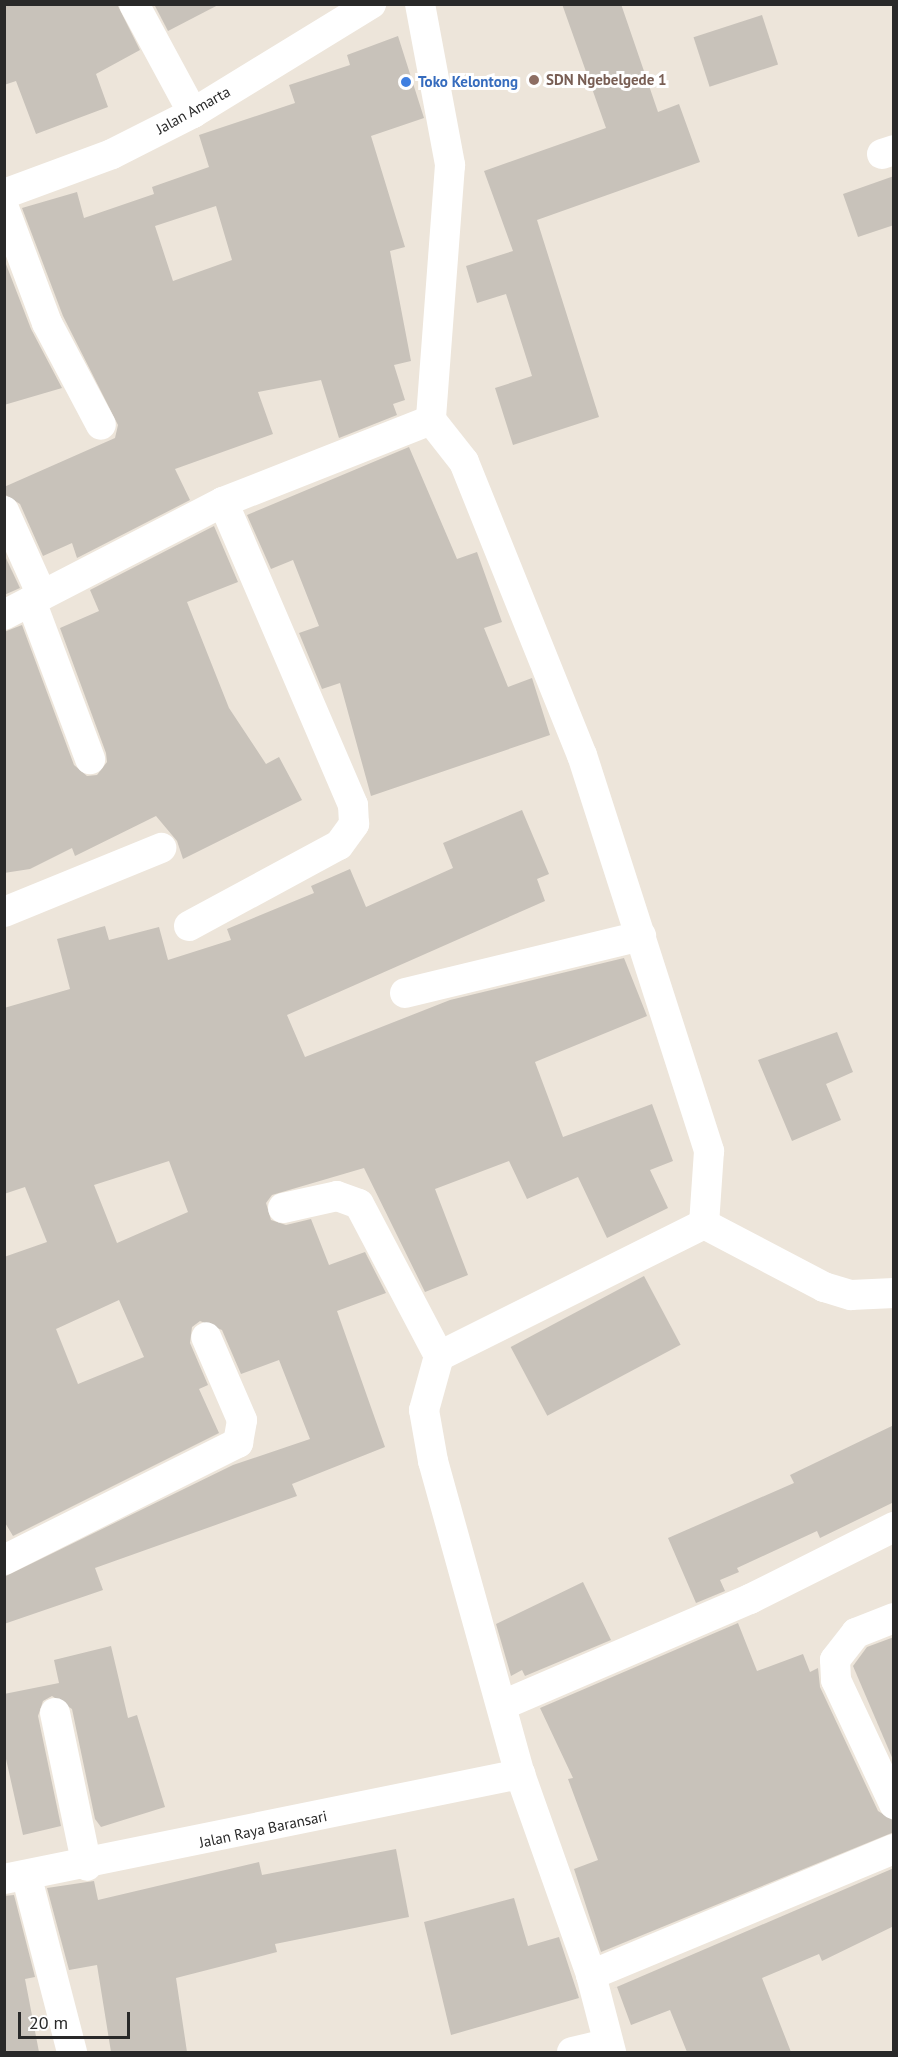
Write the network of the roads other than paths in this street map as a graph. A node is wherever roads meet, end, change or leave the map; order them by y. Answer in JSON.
{"nodes":[{"id":1,"x":135,"y":4,"type":"edge"},
{"id":2,"x":371,"y":4,"type":"edge"},
{"id":3,"x":420,"y":4,"type":"edge"},
{"id":4,"x":193,"y":113,"type":"junction"},
{"id":5,"x":4,"y":194,"type":"edge"},
{"id":6,"x":4,"y":208,"type":"edge"},
{"id":7,"x":431,"y":420,"type":"junction"},
{"id":8,"x":101,"y":425,"type":"dead end"},
{"id":9,"x":223,"y":502,"type":"junction"},
{"id":10,"x":4,"y":511,"type":"edge"},
{"id":11,"x":37,"y":598,"type":"junction"},
{"id":12,"x":4,"y":615,"type":"edge"},
{"id":13,"x":90,"y":759,"type":"dead end"},
{"id":14,"x":161,"y":848,"type":"dead end"},
{"id":15,"x":4,"y":912,"type":"edge"},
{"id":16,"x":189,"y":926,"type":"dead end"},
{"id":17,"x":641,"y":936,"type":"junction"},
{"id":18,"x":405,"y":993,"type":"dead end"},
{"id":19,"x":283,"y":1208,"type":"dead end"},
{"id":20,"x":704,"y":1224,"type":"junction"},
{"id":21,"x":894,"y":1293,"type":"edge"},
{"id":22,"x":206,"y":1336,"type":"dead end"},
{"id":23,"x":439,"y":1356,"type":"junction"},
{"id":24,"x":894,"y":1527,"type":"edge"},
{"id":25,"x":4,"y":1560,"type":"edge"},
{"id":26,"x":894,"y":1618,"type":"edge"},
{"id":27,"x":505,"y":1704,"type":"junction"},
{"id":28,"x":55,"y":1713,"type":"dead end"},
{"id":29,"x":520,"y":1774,"type":"junction"},
{"id":30,"x":894,"y":1804,"type":"edge"},
{"id":31,"x":894,"y":1849,"type":"edge"},
{"id":32,"x":87,"y":1866,"type":"junction"},
{"id":33,"x":16,"y":1879,"type":"edge"},
{"id":34,"x":591,"y":1976,"type":"junction"},
{"id":35,"x":610,"y":2048,"type":"edge"},
{"id":36,"x":72,"y":2052,"type":"edge"},
{"id":37,"x":573,"y":2052,"type":"edge"}],
"edges":[{"from":1,"to":4,"type":"street"},
{"from":2,"to":4,"type":"street","name":"Jalan Amarta"},
{"from":3,"to":7,"type":"street"},
{"from":4,"to":5,"type":"street","name":"Jalan Amarta"},
{"from":6,"to":8,"type":"street"},
{"from":7,"to":9,"type":"street"},
{"from":7,"to":17,"type":"street"},
{"from":9,"to":11,"type":"street"},
{"from":9,"to":16,"type":"street"},
{"from":10,"to":11,"type":"street"},
{"from":11,"to":12,"type":"street"},
{"from":11,"to":13,"type":"street"},
{"from":14,"to":15,"type":"street"},
{"from":17,"to":18,"type":"street"},
{"from":17,"to":20,"type":"street"},
{"from":19,"to":23,"type":"street"},
{"from":20,"to":21,"type":"street"},
{"from":20,"to":23,"type":"street"},
{"from":22,"to":25,"type":"street"},
{"from":23,"to":27,"type":"street"},
{"from":24,"to":27,"type":"street"},
{"from":26,"to":30,"type":"street"},
{"from":27,"to":29,"type":"street"},
{"from":28,"to":32,"type":"street"},
{"from":29,"to":32,"type":"street","name":"Jalan Raya Baransari"},
{"from":29,"to":34,"type":"street"},
{"from":31,"to":34,"type":"street"},
{"from":32,"to":33,"type":"street","name":"Jalan Raya Baransari"},
{"from":33,"to":36,"type":"street"},
{"from":34,"to":35,"type":"street"},
{"from":35,"to":37,"type":"street"}]}
